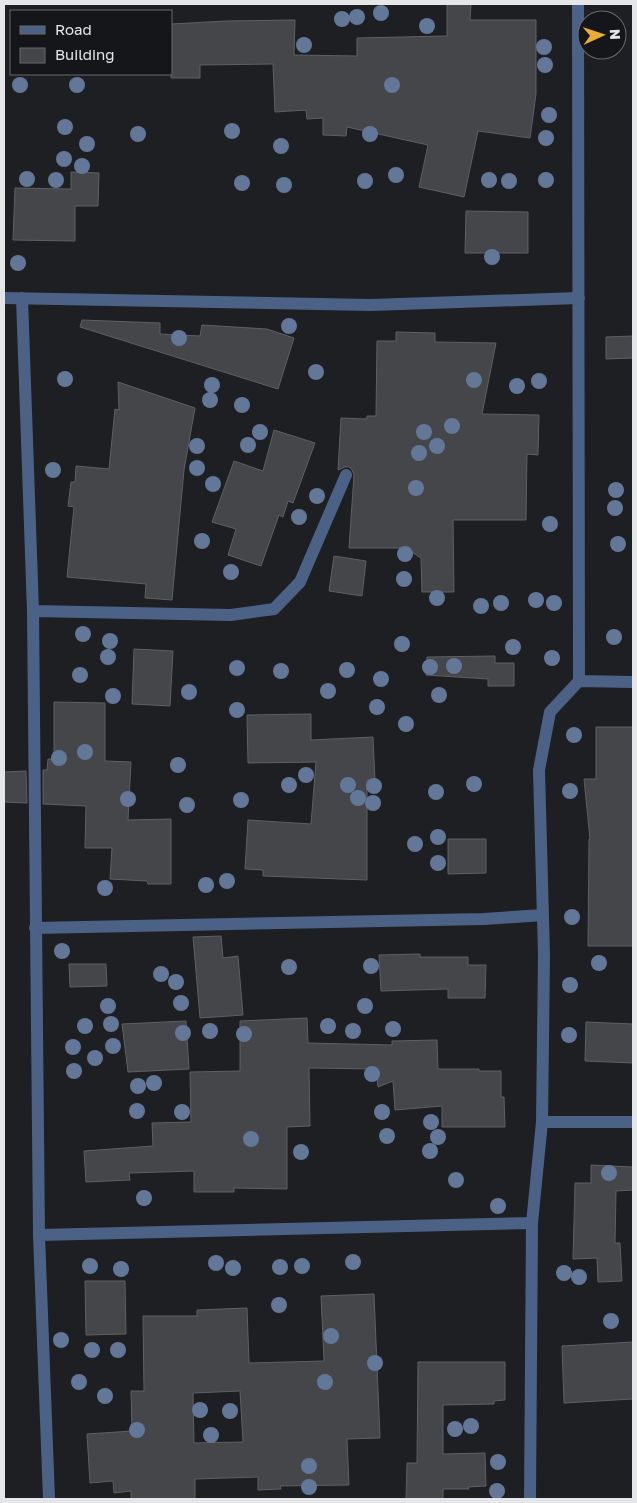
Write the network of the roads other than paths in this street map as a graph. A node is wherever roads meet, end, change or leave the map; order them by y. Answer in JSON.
{"nodes":[{"id":1,"x":578,"y":4,"type":"edge"},
{"id":2,"x":4,"y":298,"type":"edge"},
{"id":3,"x":22,"y":298,"type":"junction"},
{"id":4,"x":579,"y":298,"type":"junction"},
{"id":5,"x":346,"y":475,"type":"dead end"},
{"id":6,"x":33,"y":611,"type":"junction"},
{"id":7,"x":579,"y":681,"type":"junction"},
{"id":8,"x":633,"y":682,"type":"edge"},
{"id":9,"x":543,"y":915,"type":"junction"},
{"id":10,"x":35,"y":928,"type":"junction"},
{"id":11,"x":542,"y":1122,"type":"junction"},
{"id":12,"x":633,"y":1122,"type":"edge"},
{"id":13,"x":532,"y":1223,"type":"junction"},
{"id":14,"x":39,"y":1235,"type":"junction"},
{"id":15,"x":49,"y":1499,"type":"edge"},
{"id":16,"x":530,"y":1499,"type":"edge"}],
"edges":[{"from":1,"to":4,"type":"street"},
{"from":2,"to":3,"type":"street"},
{"from":3,"to":4,"type":"street"},
{"from":3,"to":6,"type":"street"},
{"from":4,"to":7,"type":"street"},
{"from":5,"to":6,"type":"street"},
{"from":6,"to":10,"type":"street"},
{"from":7,"to":8,"type":"street"},
{"from":7,"to":9,"type":"street"},
{"from":9,"to":10,"type":"street"},
{"from":9,"to":11,"type":"street"},
{"from":10,"to":14,"type":"street"},
{"from":11,"to":12,"type":"street"},
{"from":11,"to":13,"type":"street"},
{"from":13,"to":14,"type":"street"},
{"from":13,"to":16,"type":"street"},
{"from":14,"to":15,"type":"street"}]}
